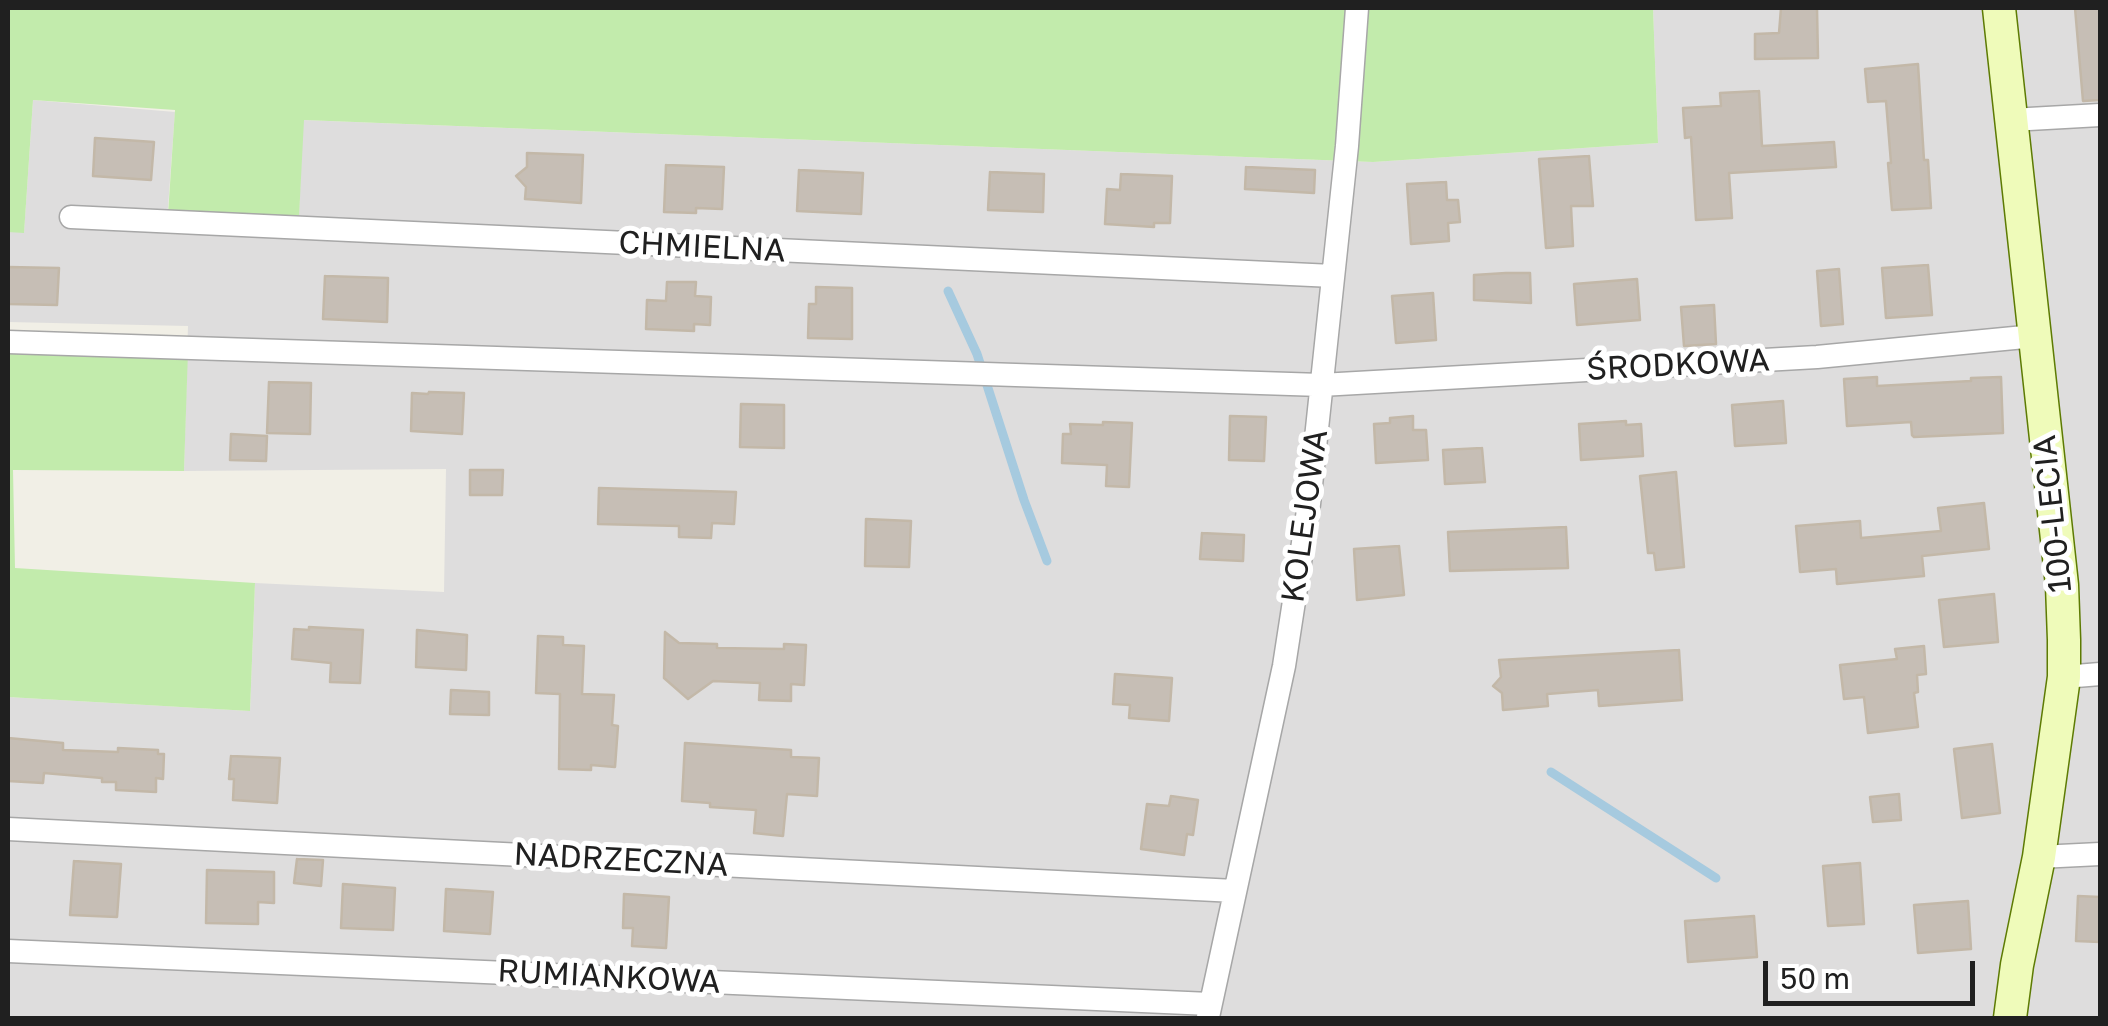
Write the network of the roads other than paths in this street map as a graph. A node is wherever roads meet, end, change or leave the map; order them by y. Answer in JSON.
{"nodes":[{"id":1,"x":1357,"y":8,"type":"edge"},
{"id":2,"x":1999,"y":8,"type":"edge"},
{"id":3,"x":2100,"y":115,"type":"edge"},
{"id":4,"x":2011,"y":120,"type":"junction"},
{"id":5,"x":72,"y":217,"type":"dead end"},
{"id":6,"x":1333,"y":276,"type":"junction"},
{"id":7,"x":2035,"y":336,"type":"junction"},
{"id":8,"x":8,"y":342,"type":"edge"},
{"id":9,"x":1321,"y":385,"type":"junction"},
{"id":10,"x":2100,"y":674,"type":"edge"},
{"id":11,"x":2064,"y":677,"type":"junction"},
{"id":12,"x":8,"y":829,"type":"edge"},
{"id":13,"x":2100,"y":854,"type":"edge"},
{"id":14,"x":2039,"y":857,"type":"junction"},
{"id":15,"x":1234,"y":891,"type":"junction"},
{"id":16,"x":8,"y":951,"type":"edge"},
{"id":17,"x":1209,"y":1011,"type":"edge"},
{"id":18,"x":2010,"y":1018,"type":"edge"}],
"edges":[{"from":1,"to":6,"type":"street","name":"KOLEJOWA"},
{"from":2,"to":4,"type":"street","name":"100-LECIA"},
{"from":3,"to":4,"type":"street"},
{"from":4,"to":7,"type":"street","name":"100-LECIA"},
{"from":5,"to":6,"type":"street","name":"CHMIELNA"},
{"from":6,"to":9,"type":"street","name":"KOLEJOWA"},
{"from":7,"to":9,"type":"street","name":"ŚRODKOWA"},
{"from":7,"to":11,"type":"street","name":"100-LECIA"},
{"from":8,"to":9,"type":"street","name":"ŚRODKOWA"},
{"from":9,"to":15,"type":"street","name":"KOLEJOWA"},
{"from":10,"to":11,"type":"street"},
{"from":11,"to":14,"type":"street","name":"100-LECIA"},
{"from":12,"to":15,"type":"street","name":"NADRZECZNA"},
{"from":13,"to":14,"type":"street"},
{"from":14,"to":18,"type":"street","name":"100-LECIA"},
{"from":15,"to":17,"type":"street","name":"KOLEJOWA"},
{"from":16,"to":17,"type":"street","name":"RUMIANKOWA"}]}
